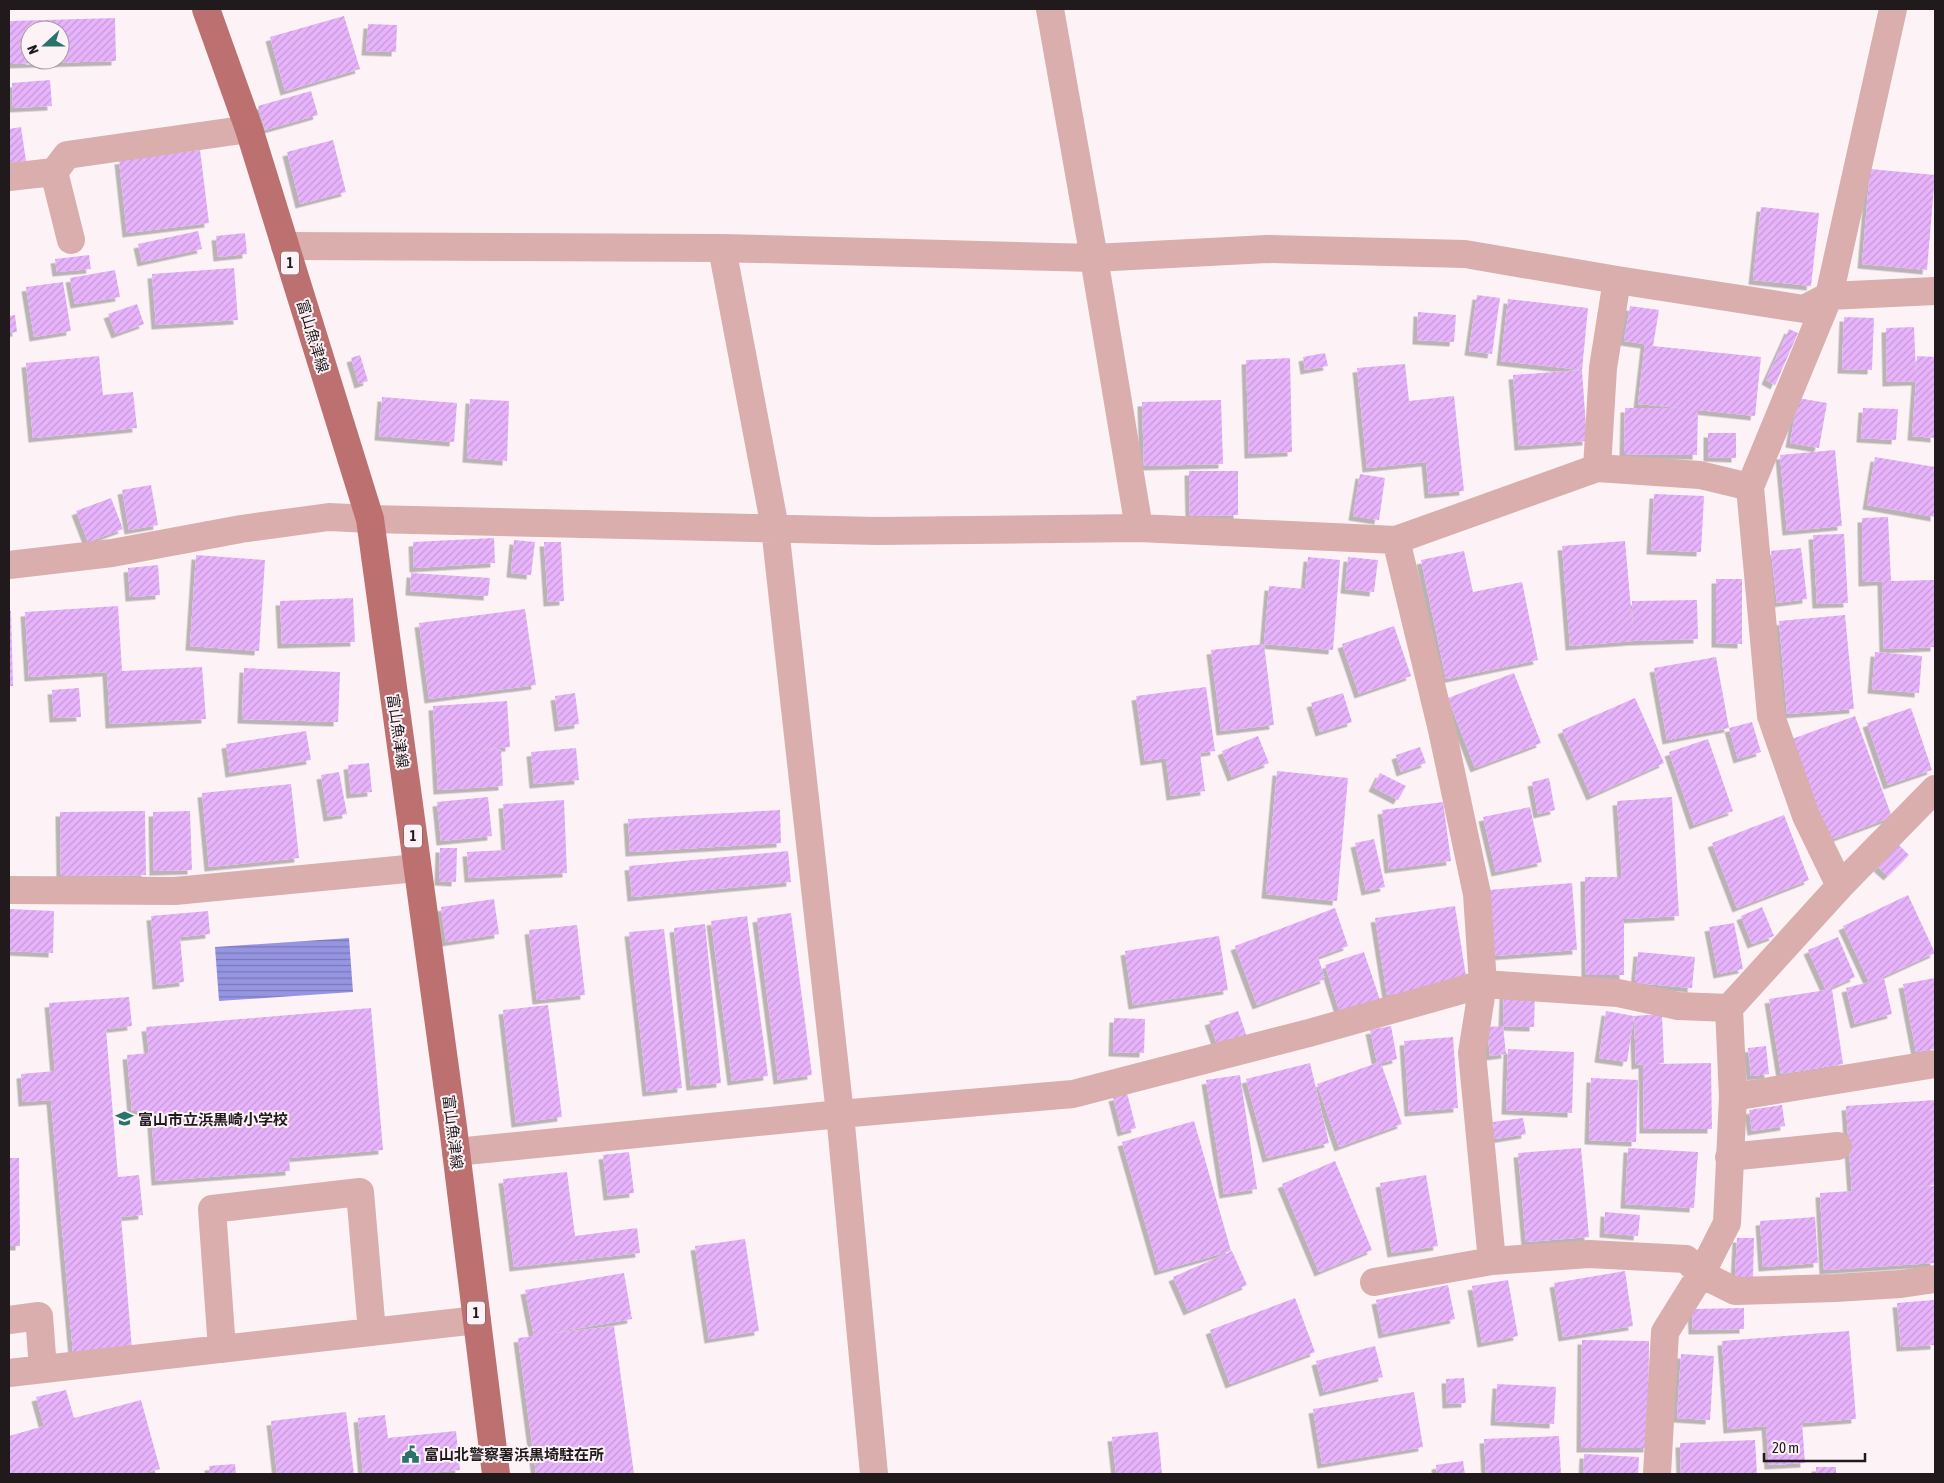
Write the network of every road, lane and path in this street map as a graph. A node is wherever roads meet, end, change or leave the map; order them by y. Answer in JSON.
{"nodes":[{"id":1,"x":206,"y":9,"type":"edge"},
{"id":2,"x":1050,"y":9,"type":"edge"},
{"id":3,"x":1892,"y":9,"type":"edge"},
{"id":4,"x":249,"y":129,"type":"junction"},
{"id":5,"x":54,"y":172,"type":"junction"},
{"id":6,"x":9,"y":178,"type":"edge"},
{"id":7,"x":71,"y":240,"type":"dead end"},
{"id":8,"x":285,"y":246,"type":"junction"},
{"id":9,"x":722,"y":248,"type":"junction"},
{"id":10,"x":1094,"y":258,"type":"junction"},
{"id":11,"x":1617,"y":280,"type":"junction"},
{"id":12,"x":1935,"y":291,"type":"edge"},
{"id":13,"x":1829,"y":296,"type":"junction"},
{"id":14,"x":1597,"y":468,"type":"junction"},
{"id":15,"x":1750,"y":487,"type":"junction"},
{"id":16,"x":370,"y":520,"type":"junction"},
{"id":17,"x":775,"y":528,"type":"junction"},
{"id":18,"x":1138,"y":528,"type":"junction"},
{"id":19,"x":1396,"y":540,"type":"junction"},
{"id":20,"x":9,"y":565,"type":"edge"},
{"id":21,"x":1935,"y":790,"type":"edge"},
{"id":22,"x":417,"y":868,"type":"junction"},
{"id":23,"x":1840,"y":886,"type":"junction"},
{"id":24,"x":9,"y":890,"type":"edge"},
{"id":25,"x":1483,"y":984,"type":"junction"},
{"id":26,"x":1729,"y":1008,"type":"junction"},
{"id":27,"x":1935,"y":1064,"type":"edge"},
{"id":28,"x":1733,"y":1097,"type":"junction"},
{"id":29,"x":840,"y":1114,"type":"junction"},
{"id":30,"x":1838,"y":1146,"type":"dead end"},
{"id":31,"x":456,"y":1152,"type":"junction"},
{"id":32,"x":1729,"y":1157,"type":"junction"},
{"id":33,"x":1492,"y":1261,"type":"junction"},
{"id":34,"x":1700,"y":1274,"type":"junction"},
{"id":35,"x":1935,"y":1279,"type":"edge"},
{"id":36,"x":1374,"y":1282,"type":"dead end"},
{"id":37,"x":9,"y":1320,"type":"edge"},
{"id":38,"x":477,"y":1320,"type":"junction"},
{"id":39,"x":372,"y":1332,"type":"junction"},
{"id":40,"x":222,"y":1349,"type":"junction"},
{"id":41,"x":43,"y":1369,"type":"junction"},
{"id":42,"x":9,"y":1373,"type":"edge"},
{"id":43,"x":496,"y":1474,"type":"edge"},
{"id":44,"x":874,"y":1474,"type":"edge"},
{"id":45,"x":1657,"y":1474,"type":"edge"}],
"edges":[{"from":1,"to":4,"type":"main road","name":"富山魚津線","number":"1"},
{"from":2,"to":10,"type":"street"},
{"from":3,"to":13,"type":"street"},
{"from":4,"to":5,"type":"street"},
{"from":4,"to":8,"type":"main road","name":"富山魚津線","number":"1"},
{"from":5,"to":6,"type":"street"},
{"from":5,"to":7,"type":"street"},
{"from":8,"to":9,"type":"street"},
{"from":8,"to":16,"type":"main road","name":"富山魚津線","number":"1"},
{"from":9,"to":10,"type":"street"},
{"from":9,"to":17,"type":"street"},
{"from":10,"to":11,"type":"street"},
{"from":10,"to":18,"type":"street"},
{"from":11,"to":13,"type":"street"},
{"from":11,"to":14,"type":"street"},
{"from":12,"to":13,"type":"street"},
{"from":13,"to":15,"type":"street"},
{"from":14,"to":15,"type":"street"},
{"from":14,"to":19,"type":"street"},
{"from":15,"to":23,"type":"street"},
{"from":16,"to":17,"type":"street"},
{"from":16,"to":20,"type":"street"},
{"from":16,"to":22,"type":"main road","name":"富山魚津線","number":"1"},
{"from":17,"to":18,"type":"street"},
{"from":17,"to":29,"type":"street"},
{"from":18,"to":19,"type":"street"},
{"from":19,"to":25,"type":"street"},
{"from":21,"to":23,"type":"street"},
{"from":22,"to":24,"type":"street"},
{"from":22,"to":31,"type":"main road","name":"富山魚津線","number":"1"},
{"from":23,"to":26,"type":"street"},
{"from":25,"to":26,"type":"street"},
{"from":25,"to":29,"type":"street"},
{"from":25,"to":33,"type":"street"},
{"from":26,"to":28,"type":"street"},
{"from":27,"to":28,"type":"street"},
{"from":28,"to":32,"type":"street"},
{"from":29,"to":31,"type":"street"},
{"from":29,"to":44,"type":"street"},
{"from":30,"to":32,"type":"street"},
{"from":31,"to":38,"type":"main road","name":"富山魚津線","number":"1"},
{"from":32,"to":34,"type":"street"},
{"from":33,"to":34,"type":"street"},
{"from":33,"to":36,"type":"street"},
{"from":34,"to":35,"type":"street"},
{"from":34,"to":45,"type":"street"},
{"from":37,"to":41,"type":"street"},
{"from":38,"to":39,"type":"street"},
{"from":38,"to":43,"type":"main road","name":"富山魚津線","number":"1"},
{"from":39,"to":40,"type":"street"},
{"from":39,"to":40,"type":"street"},
{"from":40,"to":41,"type":"street"},
{"from":41,"to":42,"type":"street"}]}
